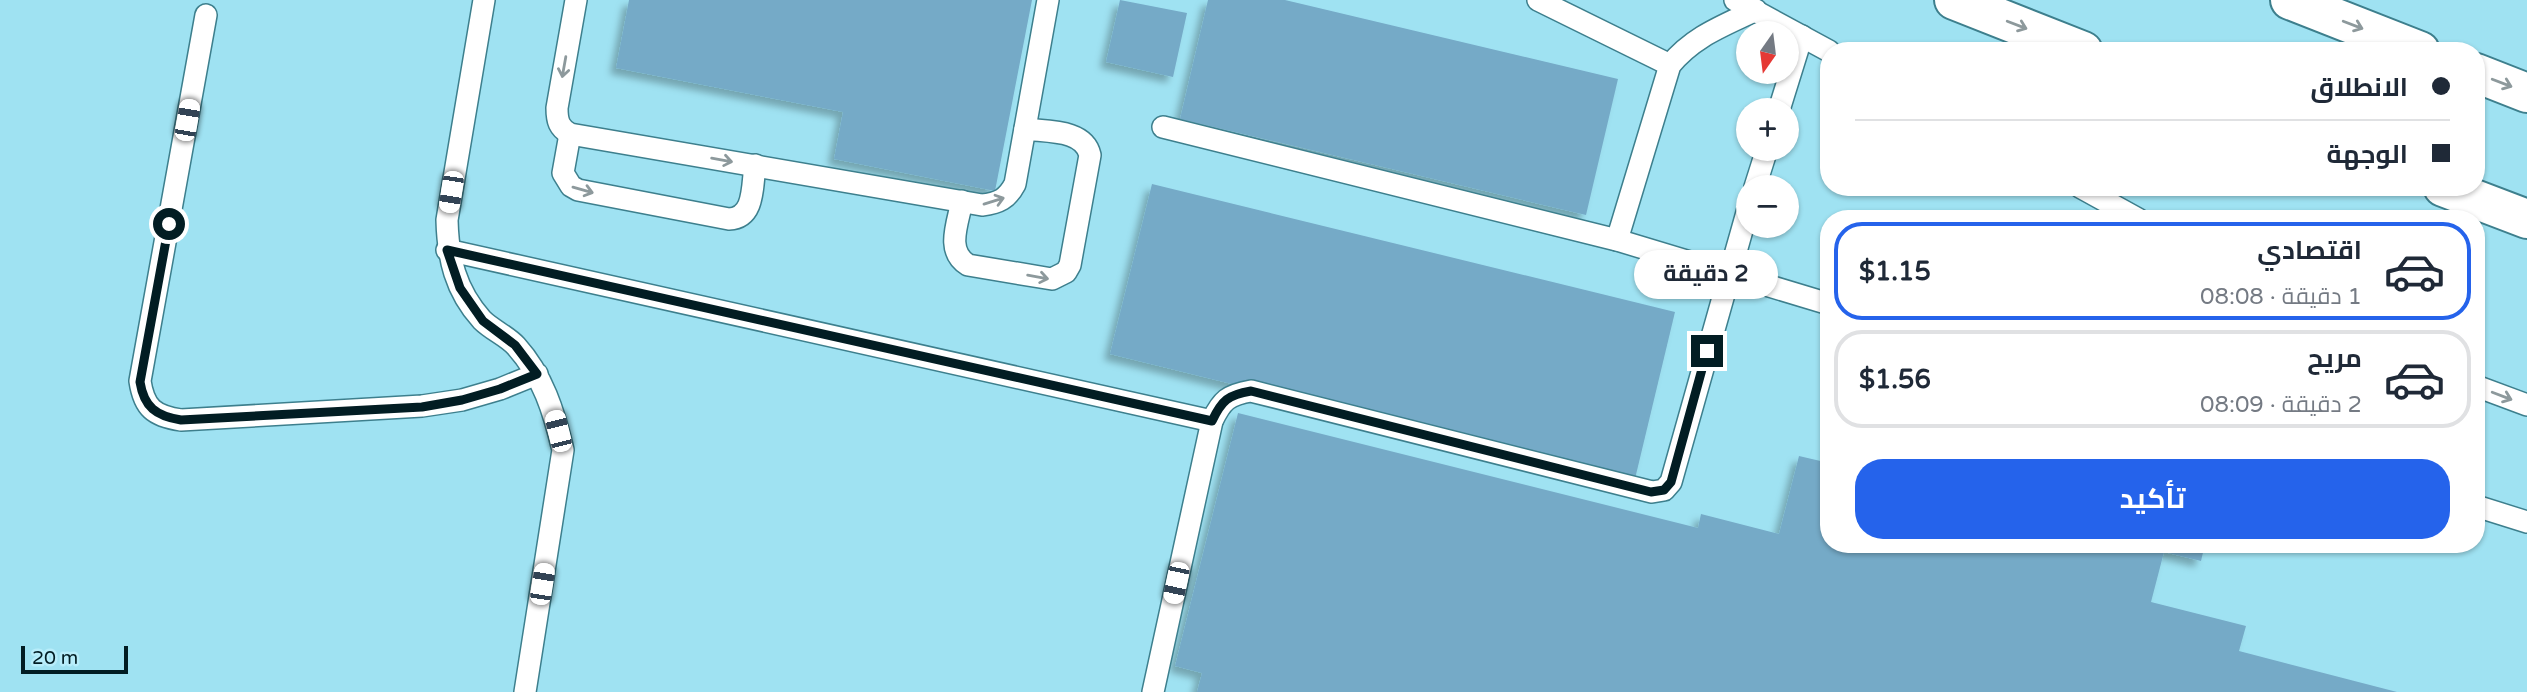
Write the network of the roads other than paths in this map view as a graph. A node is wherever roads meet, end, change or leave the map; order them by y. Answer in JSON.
{"nodes":[{"id":1,"x":484,"y":0,"type":"edge"},
{"id":2,"x":576,"y":0,"type":"edge"},
{"id":3,"x":1048,"y":0,"type":"edge"},
{"id":4,"x":1538,"y":0,"type":"edge"},
{"id":5,"x":1735,"y":0,"type":"edge"},
{"id":6,"x":1954,"y":0,"type":"edge"},
{"id":7,"x":2290,"y":0,"type":"edge"},
{"id":8,"x":1756,"y":10,"type":"junction"},
{"id":9,"x":206,"y":15,"type":"dead end"},
{"id":10,"x":1802,"y":36,"type":"junction"},
{"id":11,"x":2060,"y":42,"type":"edge"},
{"id":12,"x":2397,"y":42,"type":"edge"},
{"id":13,"x":1820,"y":46,"type":"edge"},
{"id":14,"x":1670,"y":65,"type":"junction"},
{"id":15,"x":2485,"y":77,"type":"edge"},
{"id":16,"x":2527,"y":93,"type":"edge"},
{"id":17,"x":1783,"y":98,"type":"edge"},
{"id":18,"x":1163,"y":127,"type":"dead end"},
{"id":19,"x":1025,"y":129,"type":"junction"},
{"id":20,"x":570,"y":134,"type":"junction"},
{"id":21,"x":755,"y":165,"type":"junction"},
{"id":22,"x":2096,"y":196,"type":"edge"},
{"id":23,"x":2467,"y":196,"type":"edge"},
{"id":24,"x":962,"y":201,"type":"junction"},
{"id":25,"x":2122,"y":210,"type":"edge"},
{"id":26,"x":2527,"y":219,"type":"edge"},
{"id":27,"x":1739,"y":238,"type":"edge"},
{"id":28,"x":1617,"y":240,"type":"junction"},
{"id":29,"x":447,"y":250,"type":"junction"},
{"id":30,"x":1728,"y":273,"type":"junction"},
{"id":31,"x":1820,"y":301,"type":"edge"},
{"id":32,"x":537,"y":374,"type":"junction"},
{"id":33,"x":2485,"y":389,"type":"edge"},
{"id":34,"x":2527,"y":405,"type":"edge"},
{"id":35,"x":1212,"y":421,"type":"junction"},
{"id":36,"x":2485,"y":509,"type":"edge"},
{"id":37,"x":2527,"y":522,"type":"edge"},
{"id":38,"x":525,"y":692,"type":"edge"},
{"id":39,"x":1153,"y":692,"type":"edge"}],
"edges":[{"from":1,"to":29,"type":"lane"},
{"from":2,"to":20,"type":"lane","one_way":true},
{"from":3,"to":19,"type":"lane"},
{"from":4,"to":14,"type":"lane"},
{"from":5,"to":8,"type":"lane"},
{"from":6,"to":11,"type":"main road","one_way":true},
{"from":7,"to":12,"type":"main road","one_way":true},
{"from":8,"to":10,"type":"lane"},
{"from":8,"to":14,"type":"lane"},
{"from":9,"to":32,"type":"lane"},
{"from":10,"to":13,"type":"lane"},
{"from":10,"to":17,"type":"lane"},
{"from":14,"to":28,"type":"lane"},
{"from":15,"to":16,"type":"main road","one_way":true},
{"from":18,"to":28,"type":"lane"},
{"from":24,"to":19,"type":"lane","one_way":true},
{"from":24,"to":19,"type":"lane","one_way":true},
{"from":20,"to":21,"type":"lane","one_way":true},
{"from":20,"to":21,"type":"lane","one_way":true},
{"from":21,"to":24,"type":"lane"},
{"from":22,"to":25,"type":"lane"},
{"from":23,"to":26,"type":"main road"},
{"from":27,"to":30,"type":"lane"},
{"from":28,"to":30,"type":"lane"},
{"from":29,"to":32,"type":"lane"},
{"from":29,"to":35,"type":"lane"},
{"from":30,"to":31,"type":"lane"},
{"from":30,"to":35,"type":"lane"},
{"from":32,"to":38,"type":"lane"},
{"from":33,"to":34,"type":"lane","one_way":true},
{"from":35,"to":39,"type":"lane"},
{"from":36,"to":37,"type":"lane"}]}
